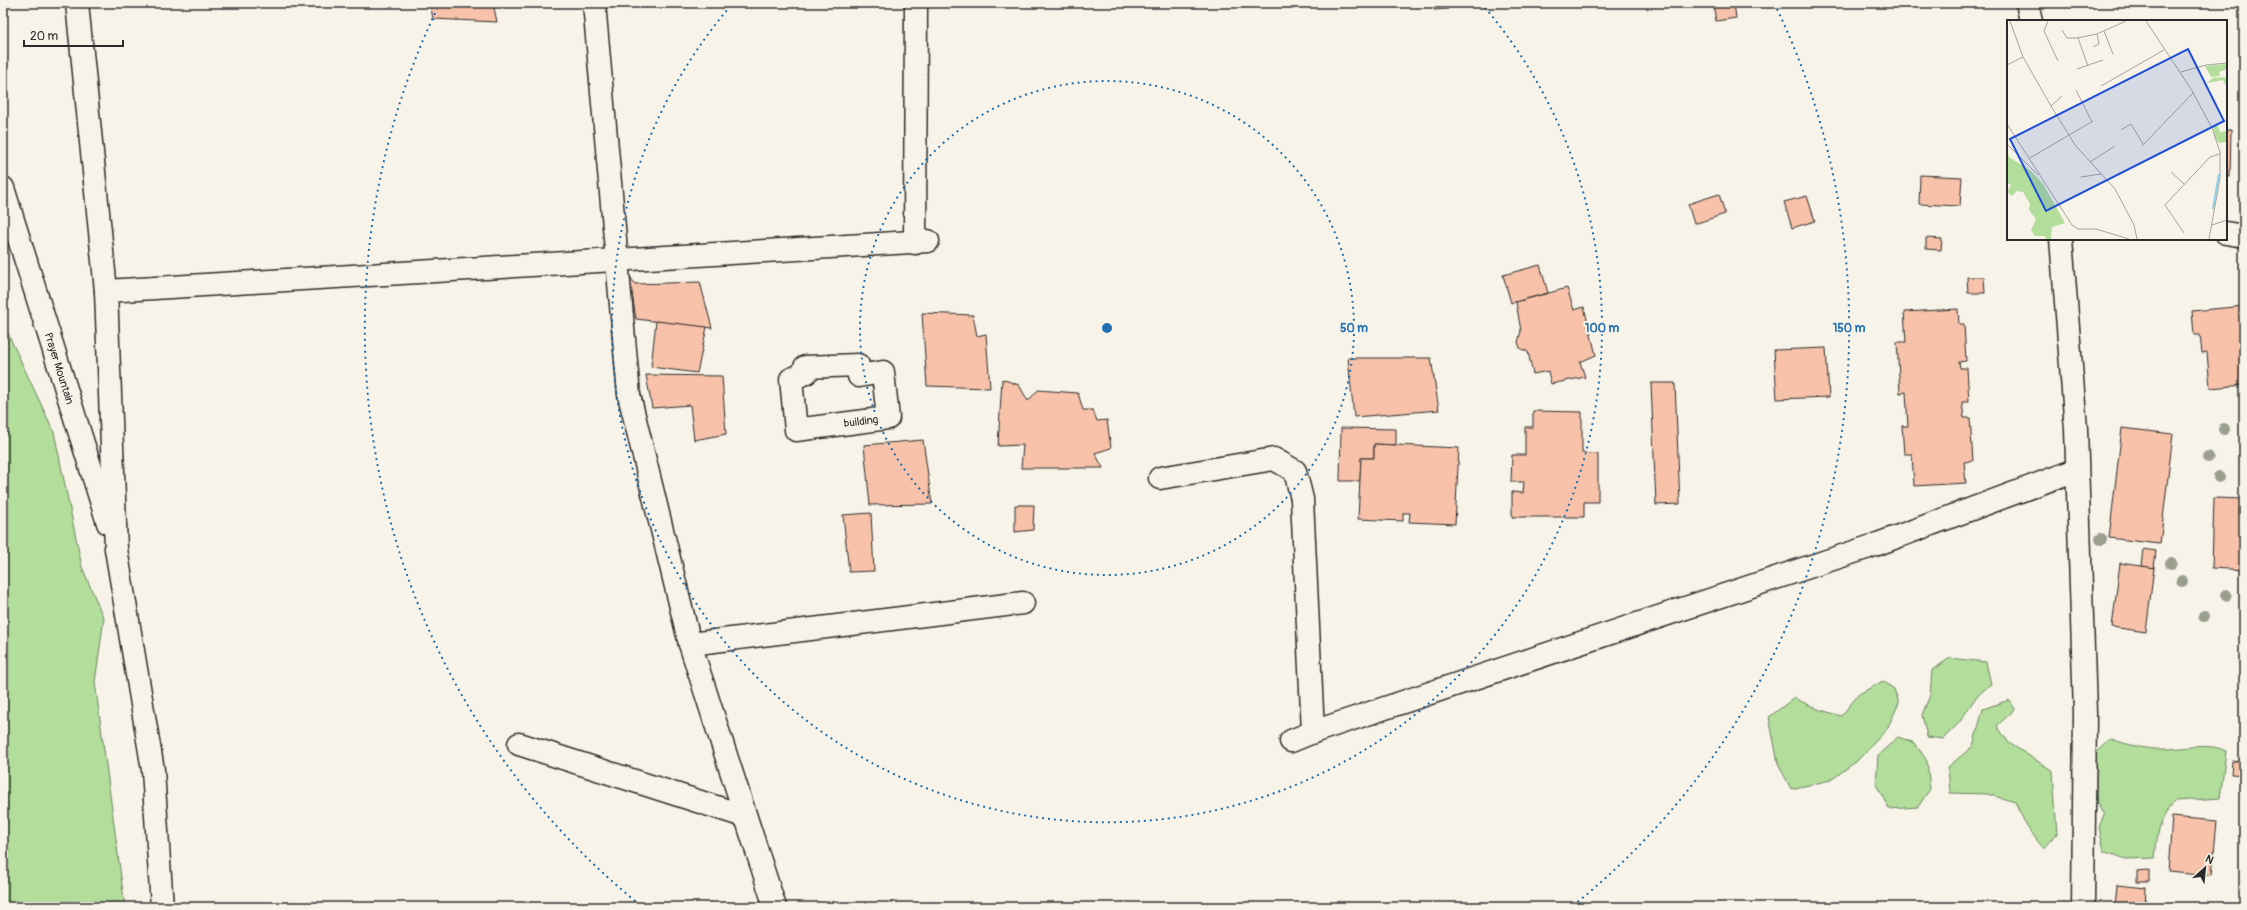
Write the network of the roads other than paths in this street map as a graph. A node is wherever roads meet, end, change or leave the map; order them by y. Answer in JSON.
{"nodes":[{"id":1,"x":77,"y":3,"type":"edge"},
{"id":2,"x":594,"y":3,"type":"edge"},
{"id":3,"x":916,"y":3,"type":"edge"},
{"id":4,"x":2027,"y":3,"type":"edge"},
{"id":5,"x":2031,"y":20,"type":"edge"},
{"id":6,"x":3,"y":188,"type":"edge"},
{"id":7,"x":2227,"y":233,"type":"edge"},
{"id":8,"x":2244,"y":236,"type":"edge"},
{"id":9,"x":2061,"y":240,"type":"edge"},
{"id":10,"x":617,"y":260,"type":"junction"},
{"id":11,"x":106,"y":290,"type":"junction"},
{"id":12,"x":805,"y":367,"type":"joint"},
{"id":13,"x":2076,"y":470,"type":"junction"},
{"id":14,"x":1160,"y":478,"type":"dead end"},
{"id":15,"x":116,"y":549,"type":"junction"},
{"id":16,"x":1023,"y":603,"type":"dead end"},
{"id":17,"x":690,"y":644,"type":"junction"},
{"id":18,"x":1313,"y":732,"type":"junction"},
{"id":19,"x":1291,"y":741,"type":"dead end"},
{"id":20,"x":519,"y":744,"type":"dead end"},
{"id":21,"x":744,"y":816,"type":"junction"},
{"id":22,"x":162,"y":907,"type":"edge"},
{"id":23,"x":775,"y":907,"type":"edge"},
{"id":24,"x":2083,"y":907,"type":"edge"}],
"edges":[{"from":1,"to":11,"type":"street"},
{"from":2,"to":10,"type":"street"},
{"from":3,"to":10,"type":"street"},
{"from":4,"to":5,"type":"street"},
{"from":6,"to":15,"type":"street","name":"Prayer Mountain"},
{"from":7,"to":8,"type":"street"},
{"from":9,"to":13,"type":"street"},
{"from":10,"to":11,"type":"street"},
{"from":10,"to":17,"type":"street"},
{"from":11,"to":15,"type":"street"},
{"from":12,"to":12,"type":"street","name":"building"},
{"from":13,"to":18,"type":"street"},
{"from":13,"to":24,"type":"street"},
{"from":14,"to":18,"type":"street"},
{"from":15,"to":22,"type":"street"},
{"from":16,"to":17,"type":"street"},
{"from":17,"to":21,"type":"street"},
{"from":18,"to":19,"type":"street"},
{"from":20,"to":21,"type":"street"},
{"from":21,"to":23,"type":"street"}]}
